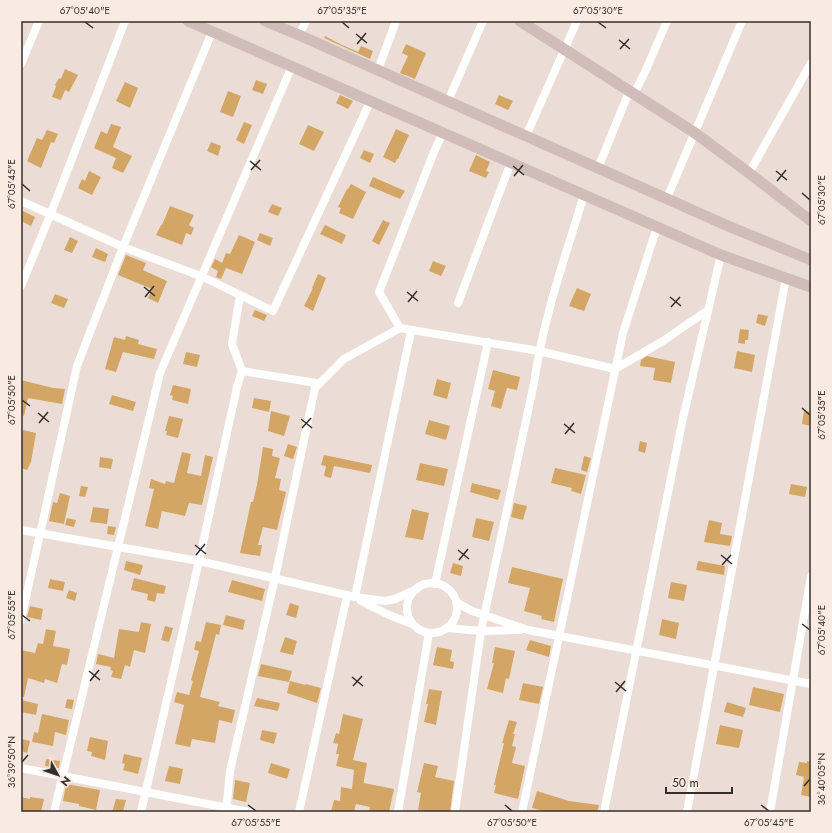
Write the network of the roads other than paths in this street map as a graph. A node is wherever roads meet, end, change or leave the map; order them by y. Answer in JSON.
{"nodes":[{"id":1,"x":39,"y":21,"type":"edge"},
{"id":2,"x":125,"y":21,"type":"edge"},
{"id":3,"x":188,"y":21,"type":"edge"},
{"id":4,"x":265,"y":21,"type":"edge"},
{"id":5,"x":306,"y":21,"type":"edge"},
{"id":6,"x":396,"y":21,"type":"edge"},
{"id":7,"x":483,"y":21,"type":"edge"},
{"id":8,"x":520,"y":21,"type":"edge"},
{"id":9,"x":577,"y":21,"type":"edge"},
{"id":10,"x":667,"y":21,"type":"edge"},
{"id":11,"x":742,"y":21,"type":"edge"},
{"id":12,"x":212,"y":32,"type":"junction"},
{"id":13,"x":300,"y":35,"type":"junction"},
{"id":14,"x":564,"y":50,"type":"junction"},
{"id":15,"x":811,"y":63,"type":"edge"},
{"id":16,"x":21,"y":64,"type":"edge"},
{"id":17,"x":292,"y":66,"type":"junction"},
{"id":18,"x":378,"y":70,"type":"junction"},
{"id":19,"x":631,"y":93,"type":"junction"},
{"id":20,"x":370,"y":100,"type":"junction"},
{"id":21,"x":448,"y":101,"type":"junction"},
{"id":22,"x":443,"y":132,"type":"junction"},
{"id":23,"x":695,"y":133,"type":"junction"},
{"id":24,"x":526,"y":136,"type":"junction"},
{"id":25,"x":511,"y":162,"type":"junction"},
{"id":26,"x":598,"y":168,"type":"junction"},
{"id":27,"x":749,"y":173,"type":"junction"},
{"id":28,"x":584,"y":195,"type":"junction"},
{"id":29,"x":667,"y":198,"type":"junction"},
{"id":30,"x":21,"y":200,"type":"edge"},
{"id":31,"x":51,"y":214,"type":"junction"},
{"id":32,"x":811,"y":221,"type":"edge"},
{"id":33,"x":657,"y":227,"type":"junction"},
{"id":34,"x":123,"y":247,"type":"junction"},
{"id":35,"x":721,"y":255,"type":"junction"},
{"id":36,"x":811,"y":260,"type":"edge"},
{"id":37,"x":203,"y":277,"type":"junction"},
{"id":38,"x":786,"y":278,"type":"junction"},
{"id":39,"x":21,"y":286,"type":"edge"},
{"id":40,"x":811,"y":287,"type":"edge"},
{"id":41,"x":240,"y":295,"type":"junction"},
{"id":42,"x":458,"y":303,"type":"dead end"},
{"id":43,"x":708,"y":310,"type":"junction"},
{"id":44,"x":400,"y":328,"type":"junction"},
{"id":45,"x":411,"y":330,"type":"junction"},
{"id":46,"x":488,"y":342,"type":"junction"},
{"id":47,"x":538,"y":351,"type":"junction"},
{"id":48,"x":615,"y":369,"type":"junction"},
{"id":49,"x":242,"y":371,"type":"junction"},
{"id":50,"x":315,"y":388,"type":"junction"},
{"id":51,"x":21,"y":530,"type":"edge"},
{"id":52,"x":41,"y":533,"type":"junction"},
{"id":53,"x":118,"y":547,"type":"junction"},
{"id":54,"x":199,"y":561,"type":"junction"},
{"id":55,"x":811,"y":576,"type":"edge"},
{"id":56,"x":275,"y":578,"type":"junction"},
{"id":57,"x":435,"y":584,"type":"junction"},
{"id":58,"x":417,"y":589,"type":"junction"},
{"id":59,"x":351,"y":597,"type":"junction"},
{"id":60,"x":456,"y":602,"type":"junction"},
{"id":61,"x":485,"y":616,"type":"junction"},
{"id":62,"x":21,"y":620,"type":"edge"},
{"id":63,"x":412,"y":624,"type":"junction"},
{"id":64,"x":447,"y":628,"type":"junction"},
{"id":65,"x":528,"y":630,"type":"junction"},
{"id":66,"x":481,"y":631,"type":"junction"},
{"id":67,"x":429,"y":633,"type":"junction"},
{"id":68,"x":559,"y":635,"type":"junction"},
{"id":69,"x":637,"y":650,"type":"junction"},
{"id":70,"x":714,"y":665,"type":"junction"},
{"id":71,"x":793,"y":680,"type":"junction"},
{"id":72,"x":811,"y":684,"type":"edge"},
{"id":73,"x":21,"y":768,"type":"edge"},
{"id":74,"x":62,"y":776,"type":"junction"},
{"id":75,"x":146,"y":791,"type":"junction"},
{"id":76,"x":226,"y":810,"type":"edge"},
{"id":77,"x":54,"y":812,"type":"edge"},
{"id":78,"x":141,"y":812,"type":"edge"},
{"id":79,"x":249,"y":812,"type":"edge"},
{"id":80,"x":299,"y":812,"type":"edge"},
{"id":81,"x":398,"y":812,"type":"edge"},
{"id":82,"x":455,"y":812,"type":"edge"},
{"id":83,"x":522,"y":812,"type":"edge"},
{"id":84,"x":604,"y":812,"type":"edge"},
{"id":85,"x":688,"y":812,"type":"edge"},
{"id":86,"x":770,"y":812,"type":"edge"}],
"edges":[{"from":1,"to":16,"type":"street"},
{"from":2,"to":31,"type":"street"},
{"from":3,"to":12,"type":"main road"},
{"from":4,"to":13,"type":"main road"},
{"from":5,"to":13,"type":"street"},
{"from":6,"to":18,"type":"street"},
{"from":7,"to":21,"type":"street"},
{"from":8,"to":14,"type":"main road"},
{"from":9,"to":14,"type":"street"},
{"from":10,"to":19,"type":"street"},
{"from":11,"to":23,"type":"street"},
{"from":12,"to":17,"type":"main road"},
{"from":12,"to":34,"type":"street"},
{"from":13,"to":18,"type":"main road"},
{"from":14,"to":19,"type":"main road"},
{"from":14,"to":24,"type":"street"},
{"from":15,"to":27,"type":"street"},
{"from":17,"to":20,"type":"main road"},
{"from":17,"to":37,"type":"street"},
{"from":18,"to":21,"type":"main road"},
{"from":19,"to":23,"type":"main road"},
{"from":19,"to":26,"type":"street"},
{"from":20,"to":22,"type":"main road"},
{"from":20,"to":41,"type":"street"},
{"from":21,"to":24,"type":"main road"},
{"from":22,"to":25,"type":"main road"},
{"from":22,"to":44,"type":"street"},
{"from":23,"to":27,"type":"main road"},
{"from":23,"to":29,"type":"street"},
{"from":24,"to":26,"type":"main road"},
{"from":25,"to":28,"type":"main road"},
{"from":25,"to":42,"type":"street"},
{"from":26,"to":29,"type":"main road"},
{"from":27,"to":32,"type":"main road"},
{"from":28,"to":33,"type":"main road"},
{"from":28,"to":47,"type":"street"},
{"from":29,"to":36,"type":"main road"},
{"from":30,"to":31,"type":"street"},
{"from":31,"to":34,"type":"street"},
{"from":31,"to":39,"type":"street"},
{"from":33,"to":35,"type":"main road"},
{"from":33,"to":48,"type":"street"},
{"from":34,"to":37,"type":"street"},
{"from":34,"to":52,"type":"street"},
{"from":35,"to":38,"type":"main road"},
{"from":35,"to":43,"type":"street"},
{"from":37,"to":41,"type":"street"},
{"from":37,"to":53,"type":"street"},
{"from":38,"to":40,"type":"main road"},
{"from":38,"to":70,"type":"street"},
{"from":41,"to":49,"type":"street"},
{"from":43,"to":48,"type":"street"},
{"from":43,"to":69,"type":"street"},
{"from":44,"to":45,"type":"street"},
{"from":44,"to":50,"type":"street"},
{"from":45,"to":46,"type":"street"},
{"from":45,"to":59,"type":"street"},
{"from":46,"to":47,"type":"street"},
{"from":46,"to":57,"type":"street"},
{"from":47,"to":48,"type":"street"},
{"from":47,"to":61,"type":"street"},
{"from":48,"to":68,"type":"street"},
{"from":49,"to":50,"type":"street"},
{"from":49,"to":54,"type":"street"},
{"from":50,"to":56,"type":"street"},
{"from":51,"to":52,"type":"street"},
{"from":52,"to":53,"type":"street"},
{"from":52,"to":62,"type":"street"},
{"from":53,"to":54,"type":"street"},
{"from":53,"to":74,"type":"street"},
{"from":54,"to":56,"type":"street"},
{"from":54,"to":75,"type":"street"},
{"from":55,"to":71,"type":"street"},
{"from":56,"to":59,"type":"street"},
{"from":56,"to":76,"type":"street"},
{"from":57,"to":58,"type":"street"},
{"from":57,"to":60,"type":"street"},
{"from":58,"to":59,"type":"street"},
{"from":58,"to":63,"type":"street"},
{"from":59,"to":63,"type":"street"},
{"from":59,"to":80,"type":"street"},
{"from":60,"to":61,"type":"street"},
{"from":60,"to":64,"type":"street"},
{"from":61,"to":65,"type":"street"},
{"from":61,"to":66,"type":"street"},
{"from":63,"to":67,"type":"street"},
{"from":64,"to":66,"type":"street"},
{"from":64,"to":67,"type":"street"},
{"from":65,"to":66,"type":"street"},
{"from":65,"to":68,"type":"street"},
{"from":66,"to":82,"type":"street"},
{"from":67,"to":81,"type":"street"},
{"from":68,"to":69,"type":"street"},
{"from":68,"to":83,"type":"street"},
{"from":69,"to":70,"type":"street"},
{"from":69,"to":84,"type":"street"},
{"from":70,"to":71,"type":"street"},
{"from":70,"to":85,"type":"street"},
{"from":71,"to":72,"type":"street"},
{"from":71,"to":86,"type":"street"},
{"from":73,"to":74,"type":"street"},
{"from":74,"to":75,"type":"street"},
{"from":74,"to":77,"type":"street"},
{"from":75,"to":76,"type":"street"},
{"from":75,"to":78,"type":"street"},
{"from":76,"to":79,"type":"street"}]}
